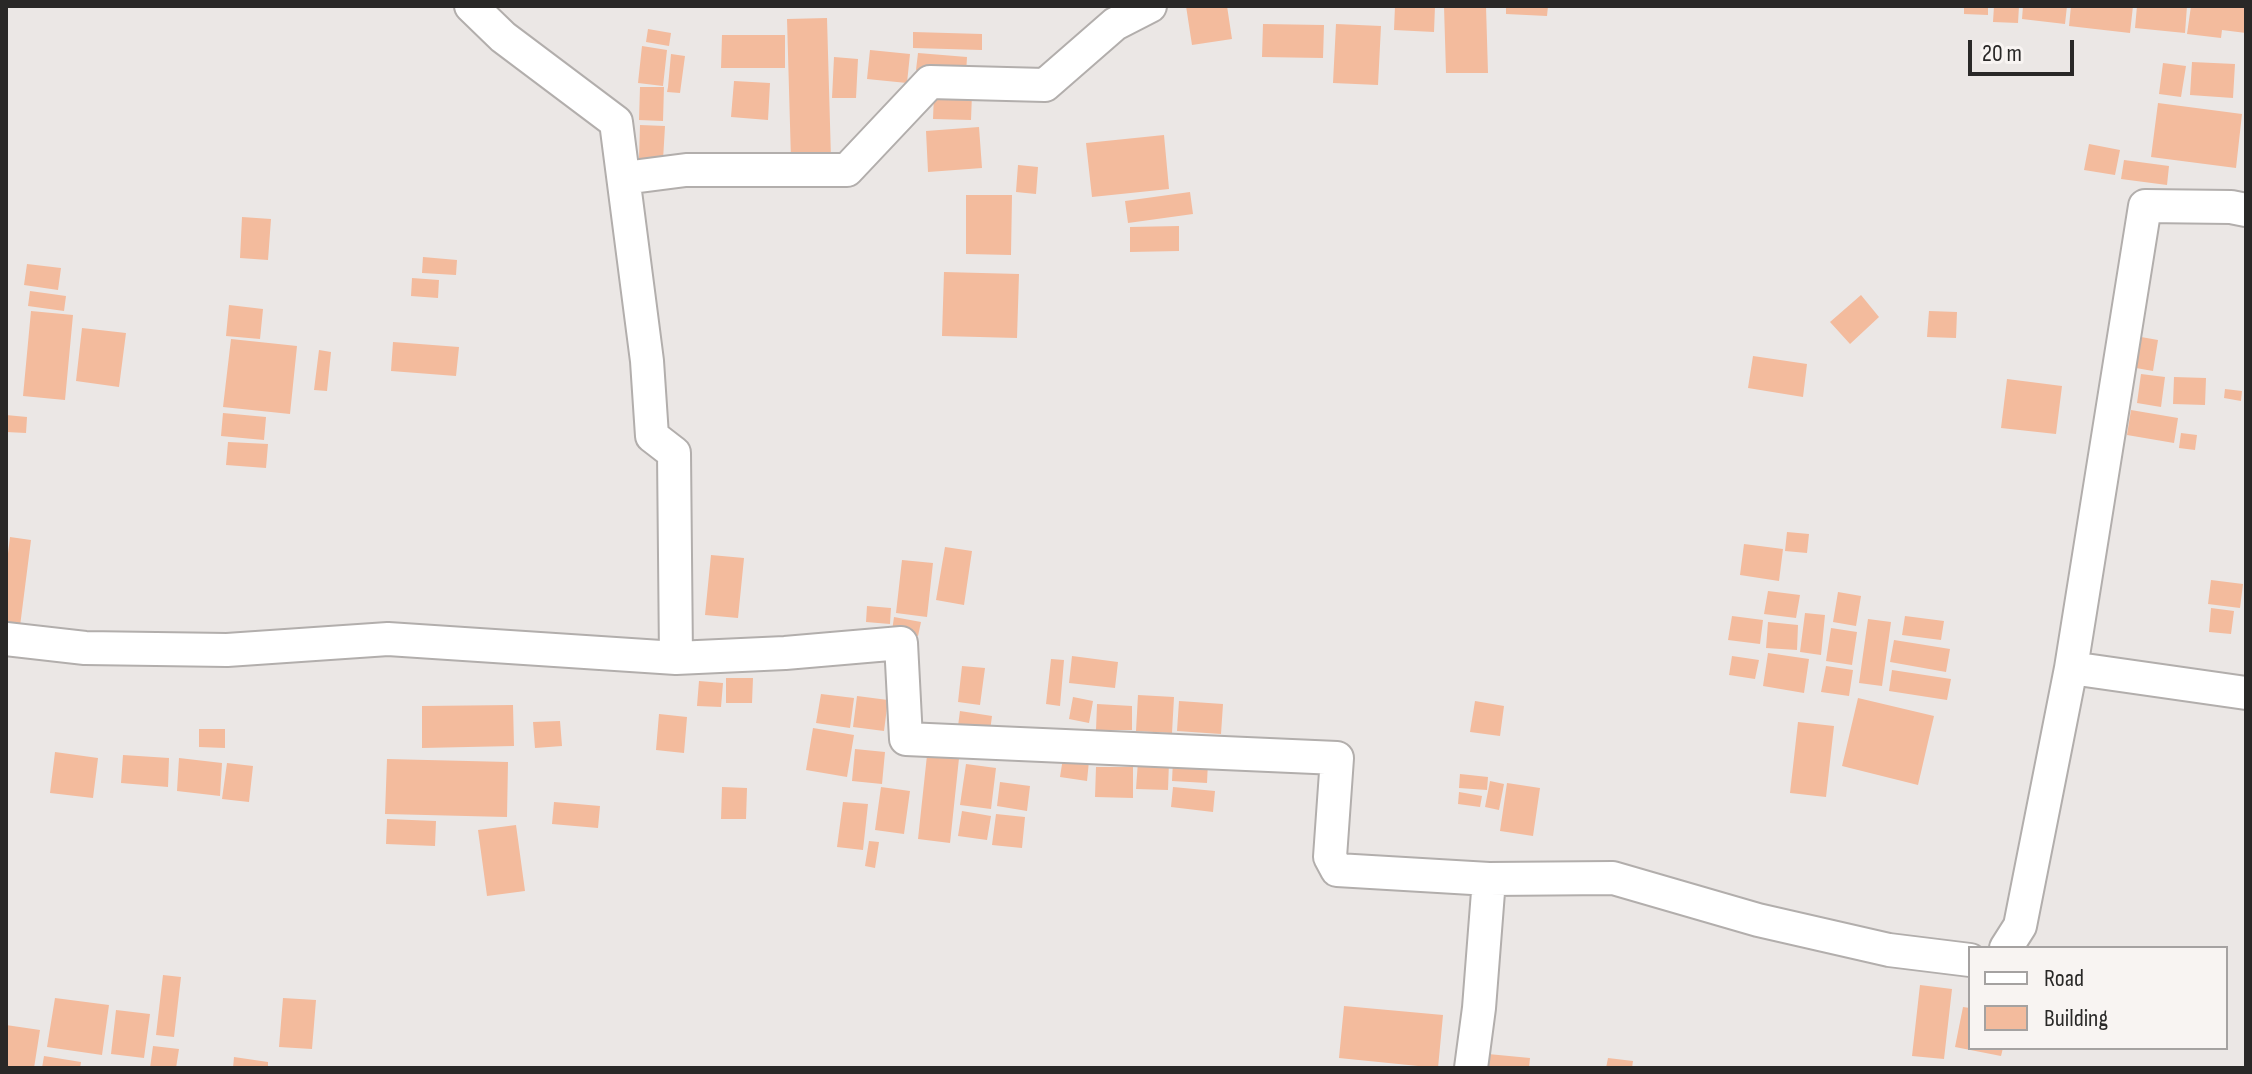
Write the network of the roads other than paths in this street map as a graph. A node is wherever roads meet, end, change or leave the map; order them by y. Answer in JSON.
{"nodes":[{"id":1,"x":471,"y":6,"type":"edge"},
{"id":2,"x":1150,"y":6,"type":"edge"},
{"id":3,"x":624,"y":178,"type":"junction"},
{"id":4,"x":2246,"y":210,"type":"edge"},
{"id":5,"x":6,"y":639,"type":"edge"},
{"id":6,"x":676,"y":658,"type":"junction"},
{"id":7,"x":2071,"y":668,"type":"junction"},
{"id":8,"x":2246,"y":693,"type":"edge"},
{"id":9,"x":1489,"y":879,"type":"junction"},
{"id":10,"x":2007,"y":946,"type":"edge"},
{"id":11,"x":1968,"y":960,"type":"edge"},
{"id":12,"x":1471,"y":1068,"type":"edge"}],
"edges":[{"from":1,"to":3,"type":"street"},
{"from":2,"to":3,"type":"street"},
{"from":3,"to":6,"type":"street"},
{"from":4,"to":7,"type":"street"},
{"from":5,"to":6,"type":"street"},
{"from":6,"to":9,"type":"street"},
{"from":7,"to":8,"type":"street"},
{"from":7,"to":10,"type":"street"},
{"from":9,"to":11,"type":"street"},
{"from":9,"to":12,"type":"street"}]}
